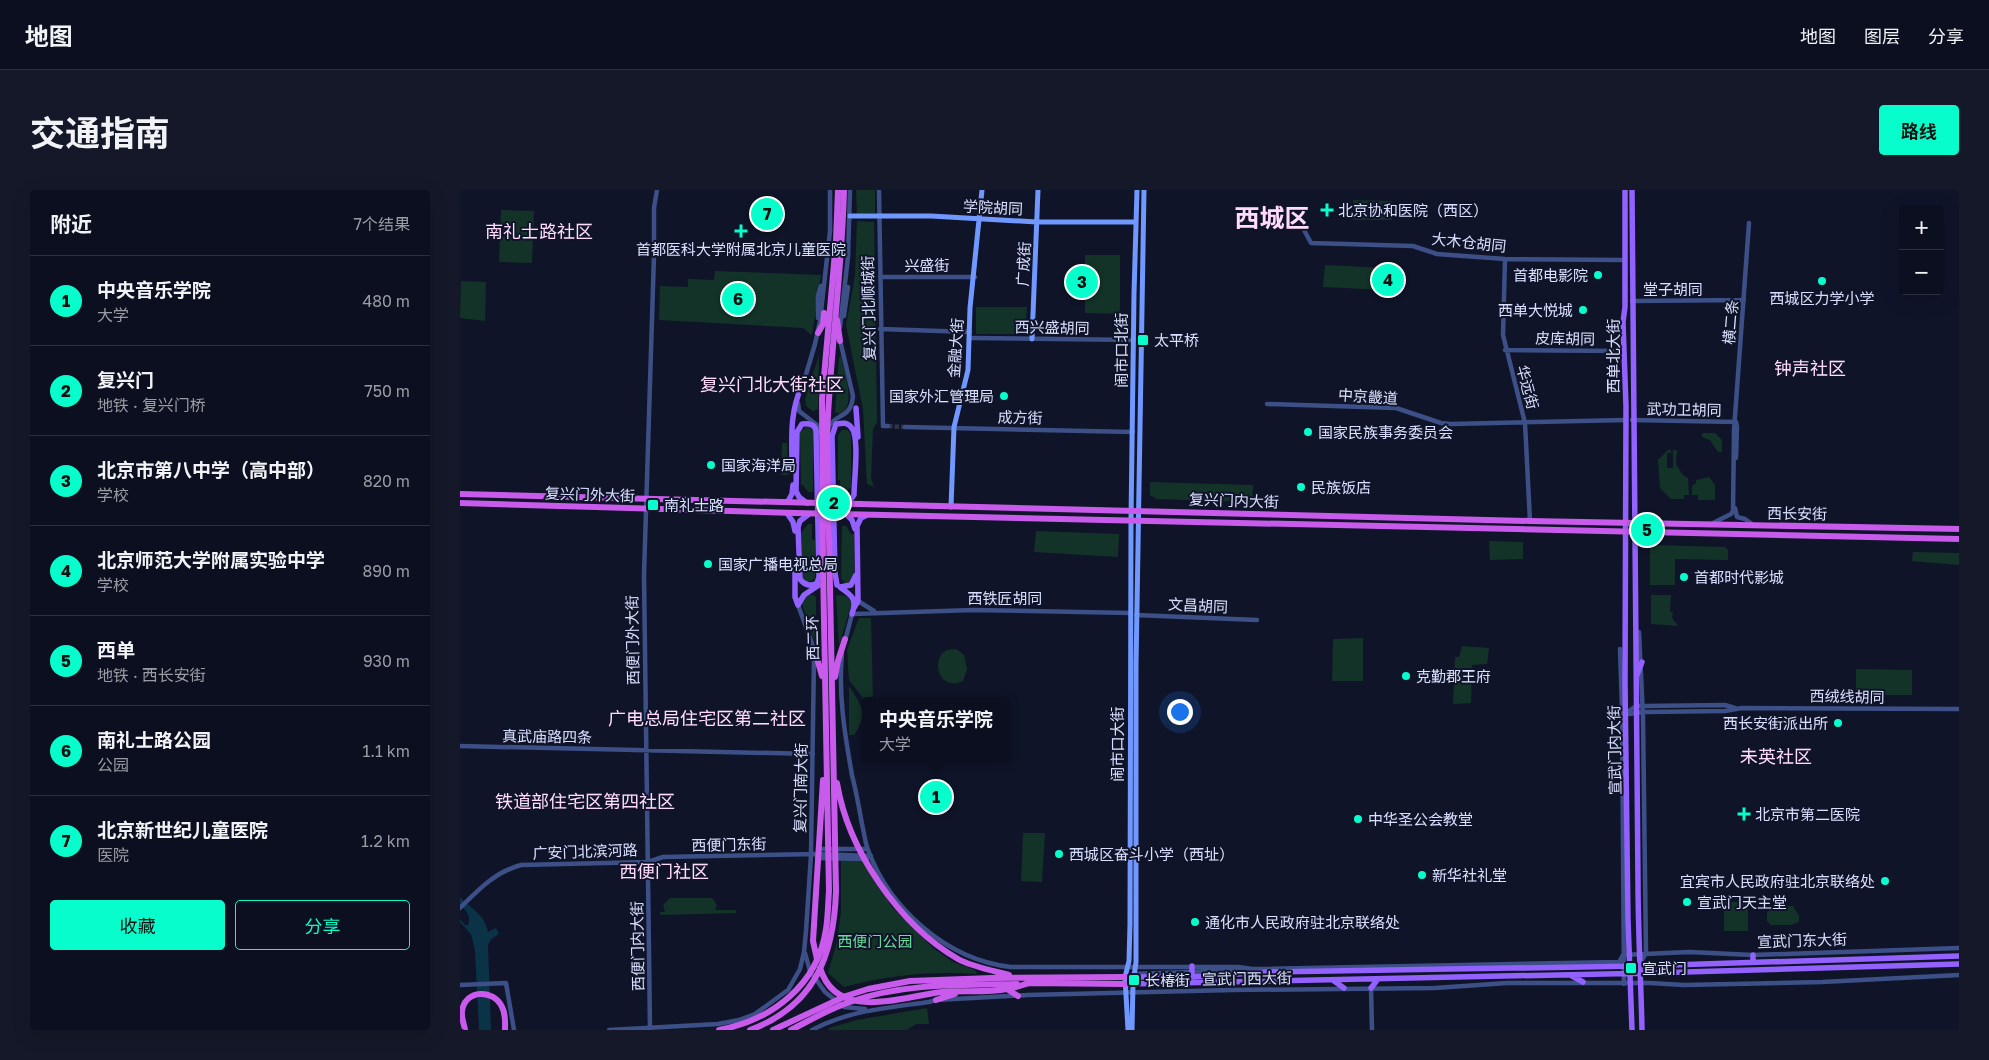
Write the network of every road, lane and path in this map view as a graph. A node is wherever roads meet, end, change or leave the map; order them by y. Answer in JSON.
{"nodes":[{"id":1,"x":657,"y":190,"type":"edge"},
{"id":2,"x":830,"y":190,"type":"edge"},
{"id":3,"x":838,"y":190,"type":"edge"},
{"id":4,"x":844,"y":190,"type":"edge"},
{"id":5,"x":850,"y":190,"type":"edge"},
{"id":6,"x":879,"y":190,"type":"edge"},
{"id":7,"x":984,"y":190,"type":"edge"},
{"id":8,"x":1038,"y":190,"type":"edge"},
{"id":9,"x":1137,"y":190,"type":"edge"},
{"id":10,"x":1144,"y":190,"type":"edge"},
{"id":11,"x":1625,"y":190,"type":"edge"},
{"id":12,"x":1632,"y":190,"type":"edge"},
{"id":13,"x":850,"y":216,"type":"junction"},
{"id":14,"x":878,"y":216,"type":"junction"},
{"id":15,"x":981,"y":220,"type":"junction"},
{"id":16,"x":1038,"y":222,"type":"junction"},
{"id":17,"x":1136,"y":222,"type":"junction"},
{"id":18,"x":1749,"y":223,"type":"dead end"},
{"id":19,"x":1303,"y":228,"type":"dead end"},
{"id":20,"x":1505,"y":260,"type":"junction"},
{"id":21,"x":1625,"y":260,"type":"junction"},
{"id":22,"x":880,"y":277,"type":"junction"},
{"id":23,"x":974,"y":277,"type":"junction"},
{"id":24,"x":1744,"y":300,"type":"junction"},
{"id":25,"x":1632,"y":301,"type":"junction"},
{"id":26,"x":832,"y":305,"type":"junction"},
{"id":27,"x":880,"y":330,"type":"junction"},
{"id":28,"x":970,"y":332,"type":"junction"},
{"id":29,"x":818,"y":333,"type":"junction"},
{"id":30,"x":971,"y":338,"type":"junction"},
{"id":31,"x":1032,"y":339,"type":"junction"},
{"id":32,"x":840,"y":340,"type":"junction"},
{"id":33,"x":1134,"y":340,"type":"junction"},
{"id":34,"x":1505,"y":350,"type":"junction"},
{"id":35,"x":1624,"y":351,"type":"junction"},
{"id":36,"x":802,"y":385,"type":"junction"},
{"id":37,"x":1134,"y":385,"type":"junction"},
{"id":38,"x":1141,"y":385,"type":"junction"},
{"id":39,"x":853,"y":396,"type":"junction"},
{"id":40,"x":1268,"y":404,"type":"dead end"},
{"id":41,"x":856,"y":408,"type":"joint"},
{"id":42,"x":842,"y":417,"type":"junction"},
{"id":43,"x":811,"y":420,"type":"junction"},
{"id":44,"x":1629,"y":420,"type":"junction"},
{"id":45,"x":1736,"y":422,"type":"junction"},
{"id":46,"x":1525,"y":423,"type":"junction"},
{"id":47,"x":836,"y":424,"type":"junction"},
{"id":48,"x":885,"y":426,"type":"dead end"},
{"id":49,"x":815,"y":427,"type":"junction"},
{"id":50,"x":905,"y":427,"type":"tunnel mouth"},
{"id":51,"x":955,"y":427,"type":"junction"},
{"id":52,"x":1133,"y":432,"type":"junction"},
{"id":53,"x":824,"y":436,"type":"junction"},
{"id":54,"x":460,"y":494,"type":"edge"},
{"id":55,"x":646,"y":498,"type":"junction"},
{"id":56,"x":784,"y":502,"type":"junction"},
{"id":57,"x":460,"y":503,"type":"edge"},
{"id":58,"x":811,"y":503,"type":"junction"},
{"id":59,"x":843,"y":504,"type":"junction"},
{"id":60,"x":866,"y":505,"type":"junction"},
{"id":61,"x":953,"y":507,"type":"junction"},
{"id":62,"x":646,"y":508,"type":"junction"},
{"id":63,"x":1134,"y":510,"type":"junction"},
{"id":64,"x":787,"y":513,"type":"junction"},
{"id":65,"x":812,"y":514,"type":"junction"},
{"id":66,"x":846,"y":514,"type":"junction"},
{"id":67,"x":866,"y":515,"type":"junction"},
{"id":68,"x":1134,"y":520,"type":"junction"},
{"id":69,"x":1530,"y":521,"type":"junction"},
{"id":70,"x":1625,"y":522,"type":"junction"},
{"id":71,"x":1635,"y":522,"type":"junction"},
{"id":72,"x":1713,"y":523,"type":"junction"},
{"id":73,"x":1752,"y":524,"type":"junction"},
{"id":74,"x":1959,"y":529,"type":"edge"},
{"id":75,"x":1625,"y":532,"type":"junction"},
{"id":76,"x":1636,"y":533,"type":"junction"},
{"id":77,"x":1959,"y":539,"type":"edge"},
{"id":78,"x":822,"y":566,"type":"junction"},
{"id":79,"x":829,"y":576,"type":"junction"},
{"id":80,"x":838,"y":586,"type":"junction"},
{"id":81,"x":858,"y":601,"type":"junction"},
{"id":82,"x":798,"y":604,"type":"junction"},
{"id":83,"x":853,"y":611,"type":"junction"},
{"id":84,"x":878,"y":612,"type":"junction"},
{"id":85,"x":1134,"y":614,"type":"junction"},
{"id":86,"x":1257,"y":620,"type":"dead end"},
{"id":87,"x":1639,"y":632,"type":"dead end"},
{"id":88,"x":845,"y":639,"type":"junction"},
{"id":89,"x":814,"y":648,"type":"junction"},
{"id":90,"x":1620,"y":649,"type":"dead end"},
{"id":91,"x":1642,"y":662,"type":"junction"},
{"id":92,"x":1636,"y":680,"type":"junction"},
{"id":93,"x":825,"y":692,"type":"junction"},
{"id":94,"x":832,"y":695,"type":"junction"},
{"id":95,"x":1638,"y":708,"type":"junction"},
{"id":96,"x":1735,"y":708,"type":"junction"},
{"id":97,"x":1959,"y":709,"type":"edge"},
{"id":98,"x":1643,"y":712,"type":"junction"},
{"id":99,"x":1624,"y":714,"type":"junction"},
{"id":100,"x":460,"y":746,"type":"edge"},
{"id":101,"x":646,"y":752,"type":"junction"},
{"id":102,"x":813,"y":754,"type":"junction"},
{"id":103,"x":826,"y":754,"type":"junction"},
{"id":104,"x":834,"y":762,"type":"junction"},
{"id":105,"x":831,"y":841,"type":"junction"},
{"id":106,"x":812,"y":849,"type":"junction"},
{"id":107,"x":867,"y":849,"type":"junction"},
{"id":108,"x":811,"y":855,"type":"junction"},
{"id":109,"x":869,"y":859,"type":"junction"},
{"id":110,"x":648,"y":862,"type":"junction"},
{"id":111,"x":1645,"y":864,"type":"junction"},
{"id":112,"x":1638,"y":872,"type":"junction"},
{"id":113,"x":460,"y":908,"type":"edge"},
{"id":114,"x":1959,"y":948,"type":"edge"},
{"id":115,"x":804,"y":952,"type":"junction"},
{"id":116,"x":1643,"y":953,"type":"junction"},
{"id":117,"x":1753,"y":954,"type":"junction"},
{"id":118,"x":1626,"y":955,"type":"junction"},
{"id":119,"x":1959,"y":956,"type":"edge"},
{"id":120,"x":985,"y":962,"type":"junction"},
{"id":121,"x":1753,"y":962,"type":"junction"},
{"id":122,"x":1640,"y":964,"type":"junction"},
{"id":123,"x":1959,"y":964,"type":"edge"},
{"id":124,"x":1624,"y":965,"type":"junction"},
{"id":125,"x":1127,"y":967,"type":"junction"},
{"id":126,"x":1134,"y":967,"type":"junction"},
{"id":127,"x":1475,"y":967,"type":"junction"},
{"id":128,"x":1253,"y":969,"type":"junction"},
{"id":129,"x":1192,"y":972,"type":"junction"},
{"id":130,"x":1269,"y":972,"type":"junction"},
{"id":131,"x":1001,"y":973,"type":"junction"},
{"id":132,"x":1628,"y":974,"type":"junction"},
{"id":133,"x":1641,"y":974,"type":"junction"},
{"id":134,"x":1570,"y":975,"type":"junction"},
{"id":135,"x":1959,"y":975,"type":"edge"},
{"id":136,"x":1134,"y":976,"type":"junction"},
{"id":137,"x":1378,"y":979,"type":"junction"},
{"id":138,"x":1027,"y":981,"type":"junction"},
{"id":139,"x":1334,"y":981,"type":"junction"},
{"id":140,"x":962,"y":982,"type":"junction"},
{"id":141,"x":1128,"y":982,"type":"junction"},
{"id":142,"x":1583,"y":982,"type":"junction"},
{"id":143,"x":1641,"y":983,"type":"junction"},
{"id":144,"x":1624,"y":984,"type":"junction"},
{"id":145,"x":1632,"y":984,"type":"junction"},
{"id":146,"x":460,"y":985,"type":"edge"},
{"id":147,"x":1344,"y":988,"type":"junction"},
{"id":148,"x":1371,"y":988,"type":"junction"},
{"id":149,"x":1007,"y":989,"type":"junction"},
{"id":150,"x":966,"y":991,"type":"junction"},
{"id":151,"x":1133,"y":993,"type":"junction"},
{"id":152,"x":1126,"y":994,"type":"junction"},
{"id":153,"x":1018,"y":996,"type":"junction"},
{"id":154,"x":936,"y":1000,"type":"junction"},
{"id":155,"x":838,"y":1002,"type":"junction"},
{"id":156,"x":870,"y":1010,"type":"junction"},
{"id":157,"x":836,"y":1018,"type":"junction"},
{"id":158,"x":636,"y":1029,"type":"edge"},
{"id":159,"x":650,"y":1029,"type":"edge"},
{"id":160,"x":465,"y":1030,"type":"edge"},
{"id":161,"x":505,"y":1030,"type":"edge"},
{"id":162,"x":514,"y":1030,"type":"edge"},
{"id":163,"x":609,"y":1030,"type":"edge"},
{"id":164,"x":719,"y":1030,"type":"edge"},
{"id":165,"x":750,"y":1030,"type":"edge"},
{"id":166,"x":773,"y":1030,"type":"edge"},
{"id":167,"x":791,"y":1030,"type":"edge"},
{"id":168,"x":812,"y":1030,"type":"edge"},
{"id":169,"x":1128,"y":1030,"type":"edge"},
{"id":170,"x":1132,"y":1030,"type":"edge"},
{"id":171,"x":1372,"y":1030,"type":"edge"},
{"id":172,"x":1632,"y":1030,"type":"edge"},
{"id":173,"x":1642,"y":1030,"type":"edge"}],
"edges":[{"from":1,"to":55,"type":"street"},
{"from":2,"to":29,"type":"street"},
{"from":3,"to":26,"type":"highway","name":"西二环"},
{"from":4,"to":26,"type":"highway","name":"西二环"},
{"from":5,"to":13,"type":"street"},
{"from":6,"to":14,"type":"street","name":"复兴门北顺城街"},
{"from":7,"to":15,"type":"main road","name":"金融大街"},
{"from":8,"to":16,"type":"main road","name":"广成街"},
{"from":9,"to":17,"type":"main road","name":"闹市口北街"},
{"from":10,"to":38,"type":"main road","name":"闹市口北街"},
{"from":11,"to":21,"type":"main road","name":"西单北大街"},
{"from":12,"to":25,"type":"main road","name":"西单北大街"},
{"from":13,"to":14,"type":"main road","name":"学院胡同"},
{"from":13,"to":32,"type":"street"},
{"from":14,"to":15,"type":"main road","name":"学院胡同"},
{"from":14,"to":22,"type":"street","name":"复兴门北顺城街"},
{"from":15,"to":16,"type":"main road","name":"学院胡同"},
{"from":15,"to":23,"type":"main road","name":"金融大街"},
{"from":16,"to":17,"type":"main road","name":"学院胡同"},
{"from":16,"to":31,"type":"main road","name":"广成街"},
{"from":17,"to":33,"type":"main road","name":"闹市口北街"},
{"from":18,"to":24,"type":"street","name":"横二条"},
{"from":19,"to":20,"type":"street","name":"大木仓胡同"},
{"from":20,"to":21,"type":"street","name":"大木仓胡同"},
{"from":20,"to":34,"type":"street","name":"华远街"},
{"from":21,"to":35,"type":"main road","name":"西单北大街"},
{"from":22,"to":23,"type":"street","name":"兴盛街"},
{"from":22,"to":27,"type":"street","name":"复兴门北顺城街"},
{"from":23,"to":28,"type":"main road","name":"金融大街"},
{"from":23,"to":30,"type":"main road"},
{"from":24,"to":25,"type":"street","name":"堂子胡同"},
{"from":24,"to":45,"type":"street","name":"横二条"},
{"from":25,"to":44,"type":"main road","name":"西单北大街"},
{"from":26,"to":29,"type":"highway"},
{"from":26,"to":32,"type":"highway"},
{"from":26,"to":53,"type":"highway","name":"西二环"},
{"from":27,"to":28,"type":"street"},
{"from":27,"to":48,"type":"street","name":"复兴门北顺城街"},
{"from":28,"to":30,"type":"main road","name":"金融大街"},
{"from":29,"to":36,"type":"street"},
{"from":30,"to":31,"type":"street","name":"西兴盛胡同"},
{"from":30,"to":51,"type":"main road"},
{"from":31,"to":33,"type":"street","name":"西兴盛胡同"},
{"from":32,"to":39,"type":"street"},
{"from":33,"to":37,"type":"main road","name":"闹市口北街"},
{"from":34,"to":35,"type":"street","name":"皮库胡同"},
{"from":34,"to":46,"type":"street","name":"华远街"},
{"from":35,"to":44,"type":"main road","name":"西单北大街"},
{"from":36,"to":43,"type":"street"},
{"from":36,"to":56,"type":"main road"},
{"from":37,"to":38,"type":"main road"},
{"from":37,"to":52,"type":"main road","name":"闹市口北街"},
{"from":38,"to":63,"type":"main road","name":"闹市口北街"},
{"from":39,"to":41,"type":"street"},
{"from":39,"to":42,"type":"street"},
{"from":40,"to":46,"type":"street","name":"中京畿道"},
{"from":41,"to":60,"type":"main road"},
{"from":42,"to":47,"type":"main road"},
{"from":42,"to":53,"type":"street"},
{"from":43,"to":49,"type":"main road"},
{"from":43,"to":53,"type":"street"},
{"from":44,"to":45,"type":"street","name":"武功卫胡同"},
{"from":44,"to":46,"type":"street","name":"中京畿道"},
{"from":44,"to":70,"type":"main road","name":"西单北大街"},
{"from":44,"to":71,"type":"main road","name":"西单北大街"},
{"from":45,"to":72,"type":"street","name":"横二条"},
{"from":45,"to":73,"type":"street","name":"横二条"},
{"from":46,"to":69,"type":"street","name":"华远街"},
{"from":47,"to":59,"type":"main road"},
{"from":47,"to":80,"type":"main road"},
{"from":49,"to":58,"type":"main road"},
{"from":49,"to":65,"type":"main road"},
{"from":50,"to":51,"type":"street","name":"成方街"},
{"from":51,"to":52,"type":"street","name":"成方街"},
{"from":51,"to":61,"type":"main road"},
{"from":52,"to":63,"type":"main road","name":"闹市口北街"},
{"from":53,"to":78,"type":"highway","name":"西二环"},
{"from":53,"to":79,"type":"highway","name":"西二环"},
{"from":54,"to":55,"type":"highway","name":"复兴门外大街"},
{"from":55,"to":56,"type":"highway","name":"复兴门外大街"},
{"from":55,"to":62,"type":"street","name":"西便门外大街"},
{"from":56,"to":58,"type":"highway","name":"复兴门外大街"},
{"from":57,"to":62,"type":"highway","name":"复兴门外大街"},
{"from":58,"to":59,"type":"highway","name":"复兴门外大街"},
{"from":59,"to":60,"type":"highway","name":"复兴门内大街"},
{"from":60,"to":61,"type":"highway","name":"复兴门内大街"},
{"from":61,"to":63,"type":"highway","name":"复兴门内大街"},
{"from":62,"to":64,"type":"highway","name":"复兴门外大街"},
{"from":62,"to":101,"type":"street","name":"西便门外大街"},
{"from":63,"to":68,"type":"main road","name":"闹市口大街"},
{"from":63,"to":69,"type":"highway","name":"复兴门内大街"},
{"from":64,"to":65,"type":"highway","name":"复兴门外大街"},
{"from":64,"to":82,"type":"main road"},
{"from":65,"to":66,"type":"highway","name":"复兴门外大街"},
{"from":66,"to":67,"type":"highway","name":"复兴门内大街"},
{"from":66,"to":80,"type":"main road"},
{"from":67,"to":68,"type":"highway","name":"复兴门内大街"},
{"from":67,"to":81,"type":"main road"},
{"from":68,"to":75,"type":"highway","name":"复兴门内大街"},
{"from":68,"to":85,"type":"main road","name":"闹市口大街"},
{"from":69,"to":70,"type":"highway","name":"复兴门内大街"},
{"from":70,"to":71,"type":"highway","name":"复兴门内大街"},
{"from":70,"to":75,"type":"main road","name":"宣武门内大街"},
{"from":71,"to":72,"type":"highway","name":"西长安街"},
{"from":71,"to":76,"type":"main road","name":"西单北大街"},
{"from":72,"to":73,"type":"highway","name":"西长安街"},
{"from":73,"to":74,"type":"highway","name":"西长安街"},
{"from":75,"to":76,"type":"highway","name":"复兴门内大街"},
{"from":75,"to":99,"type":"main road","name":"宣武门内大街"},
{"from":76,"to":77,"type":"highway","name":"西长安街"},
{"from":76,"to":92,"type":"main road","name":"宣武门内大街"},
{"from":78,"to":82,"type":"main road"},
{"from":78,"to":93,"type":"highway","name":"西二环"},
{"from":79,"to":80,"type":"main road"},
{"from":79,"to":94,"type":"highway","name":"西二环"},
{"from":80,"to":83,"type":"main road"},
{"from":81,"to":83,"type":"main road"},
{"from":81,"to":84,"type":"street"},
{"from":82,"to":89,"type":"street","name":"复兴门南大街"},
{"from":83,"to":84,"type":"street","name":"西铁匠胡同"},
{"from":83,"to":88,"type":"street"},
{"from":84,"to":85,"type":"street","name":"西铁匠胡同"},
{"from":85,"to":86,"type":"street","name":"文昌胡同"},
{"from":85,"to":125,"type":"main road","name":"闹市口大街"},
{"from":85,"to":126,"type":"main road","name":"闹市口大街"},
{"from":87,"to":91,"type":"street"},
{"from":88,"to":94,"type":"highway"},
{"from":88,"to":107,"type":"street"},
{"from":89,"to":93,"type":"highway"},
{"from":89,"to":102,"type":"street","name":"复兴门南大街"},
{"from":90,"to":99,"type":"street"},
{"from":91,"to":92,"type":"main road"},
{"from":91,"to":95,"type":"street"},
{"from":92,"to":95,"type":"main road","name":"宣武门内大街"},
{"from":93,"to":103,"type":"highway","name":"西二环"},
{"from":94,"to":104,"type":"highway","name":"西二环"},
{"from":95,"to":96,"type":"street","name":"西绒线胡同"},
{"from":95,"to":98,"type":"street","name":"西绒线胡同"},
{"from":95,"to":99,"type":"street"},
{"from":95,"to":112,"type":"main road","name":"宣武门内大街"},
{"from":96,"to":97,"type":"street","name":"西绒线胡同"},
{"from":96,"to":98,"type":"street","name":"西绒线胡同"},
{"from":98,"to":111,"type":"street"},
{"from":99,"to":118,"type":"main road","name":"宣武门内大街"},
{"from":100,"to":101,"type":"street","name":"真武庙路四条"},
{"from":101,"to":102,"type":"street","name":"真武庙路四条"},
{"from":101,"to":110,"type":"street","name":"西便门外大街"},
{"from":102,"to":106,"type":"street","name":"复兴门南大街"},
{"from":103,"to":105,"type":"highway","name":"西二环"},
{"from":103,"to":150,"type":"highway"},
{"from":104,"to":105,"type":"highway","name":"西二环"},
{"from":104,"to":109,"type":"highway"},
{"from":105,"to":164,"type":"highway","name":"西二环"},
{"from":105,"to":165,"type":"highway","name":"西二环"},
{"from":106,"to":107,"type":"street"},
{"from":106,"to":108,"type":"street","name":"复兴门南大街"},
{"from":107,"to":109,"type":"street"},
{"from":108,"to":109,"type":"street","name":"西便门东街"},
{"from":108,"to":110,"type":"street","name":"西便门东街"},
{"from":108,"to":115,"type":"street","name":"宣武门西大街"},
{"from":109,"to":120,"type":"street"},
{"from":109,"to":131,"type":"highway"},
{"from":110,"to":113,"type":"street","name":"广安门北滨河路"},
{"from":110,"to":159,"type":"street","name":"西便门内大街"},
{"from":111,"to":112,"type":"street"},
{"from":111,"to":116,"type":"street"},
{"from":112,"to":116,"type":"main road","name":"宣武门内大街"},
{"from":114,"to":117,"type":"street","name":"宣武门东大街"},
{"from":115,"to":155,"type":"street","name":"宣武门西大街"},
{"from":115,"to":159,"type":"street","name":"宣武门西大街"},
{"from":116,"to":117,"type":"street","name":"宣武门东大街"},
{"from":116,"to":118,"type":"street","name":"宣武门东大街"},
{"from":116,"to":122,"type":"main road","name":"宣武门内大街"},
{"from":117,"to":121,"type":"main road"},
{"from":118,"to":124,"type":"main road","name":"宣武门内大街"},
{"from":118,"to":124,"type":"street"},
{"from":119,"to":121,"type":"main road","name":"宣武门东大街"},
{"from":120,"to":125,"type":"street"},
{"from":120,"to":131,"type":"highway"},
{"from":121,"to":122,"type":"main road","name":"宣武门东大街"},
{"from":122,"to":124,"type":"main road","name":"宣武门西大街"},
{"from":122,"to":133,"type":"main road","name":"宣武门内大街"},
{"from":123,"to":133,"type":"main road","name":"宣武门东大街"},
{"from":124,"to":127,"type":"main road","name":"宣武门西大街"},
{"from":124,"to":132,"type":"main road","name":"宣武门内大街"},
{"from":125,"to":126,"type":"street","name":"宣武门西大街"},
{"from":125,"to":141,"type":"main road","name":"闹市口大街"},
{"from":126,"to":129,"type":"street","name":"宣武门西大街"},
{"from":126,"to":136,"type":"main road","name":"闹市口大街"},
{"from":127,"to":128,"type":"street","name":"宣武门西大街"},
{"from":127,"to":130,"type":"main road","name":"宣武门西大街"},
{"from":128,"to":129,"type":"street","name":"宣武门西大街"},
{"from":128,"to":130,"type":"main road"},
{"from":129,"to":130,"type":"main road","name":"宣武门西大街"},
{"from":129,"to":136,"type":"main road","name":"宣武门西大街"},
{"from":131,"to":138,"type":"highway"},
{"from":132,"to":133,"type":"main road","name":"宣武门西大街"},
{"from":132,"to":134,"type":"main road","name":"宣武门西大街"},
{"from":132,"to":144,"type":"street"},
{"from":132,"to":145,"type":"main road","name":"宣武门内大街"},
{"from":133,"to":143,"type":"main road","name":"宣武门内大街"},
{"from":134,"to":137,"type":"main road","name":"宣武门西大街"},
{"from":134,"to":142,"type":"main road"},
{"from":135,"to":143,"type":"street","name":"宣武门西大街"},
{"from":136,"to":141,"type":"main road","name":"宣武门西大街"},
{"from":137,"to":139,"type":"main road","name":"宣武门西大街"},
{"from":137,"to":148,"type":"main road"},
{"from":138,"to":140,"type":"highway","name":"宣武门西大街"},
{"from":138,"to":141,"type":"highway","name":"宣武门西大街"},
{"from":138,"to":149,"type":"highway"},
{"from":139,"to":141,"type":"main road","name":"宣武门西大街"},
{"from":139,"to":147,"type":"main road"},
{"from":140,"to":166,"type":"highway","name":"宣武门西大街"},
{"from":140,"to":167,"type":"highway","name":"宣武门西大街"},
{"from":141,"to":151,"type":"main road"},
{"from":141,"to":152,"type":"main road"},
{"from":142,"to":144,"type":"street","name":"宣武门西大街"},
{"from":142,"to":148,"type":"street","name":"宣武门西大街"},
{"from":143,"to":145,"type":"street","name":"宣武门西大街"},
{"from":143,"to":173,"type":"main road","name":"宣武门内大街"},
{"from":144,"to":145,"type":"street","name":"宣武门西大街"},
{"from":145,"to":172,"type":"main road","name":"宣武门内大街"},
{"from":146,"to":162,"type":"street"},
{"from":147,"to":148,"type":"street","name":"宣武门西大街"},
{"from":147,"to":151,"type":"street","name":"宣武门西大街"},
{"from":148,"to":171,"type":"street"},
{"from":149,"to":150,"type":"highway"},
{"from":149,"to":153,"type":"highway"},
{"from":150,"to":154,"type":"highway"},
{"from":151,"to":152,"type":"street","name":"宣武门西大街"},
{"from":151,"to":170,"type":"main road"},
{"from":152,"to":153,"type":"street","name":"宣武门西大街"},
{"from":152,"to":169,"type":"main road"},
{"from":153,"to":154,"type":"street","name":"宣武门西大街"},
{"from":154,"to":156,"type":"street","name":"宣武门西大街"},
{"from":155,"to":156,"type":"street","name":"宣武门西大街"},
{"from":155,"to":157,"type":"street"},
{"from":156,"to":157,"type":"street","name":"宣武门西大街"},
{"from":157,"to":168,"type":"street","name":"宣武门西大街"},
{"from":158,"to":159,"type":"street","name":"宣武门西大街"},
{"from":158,"to":163,"type":"street","name":"宣武门西大街"},
{"from":160,"to":161,"type":"highway"}]}
